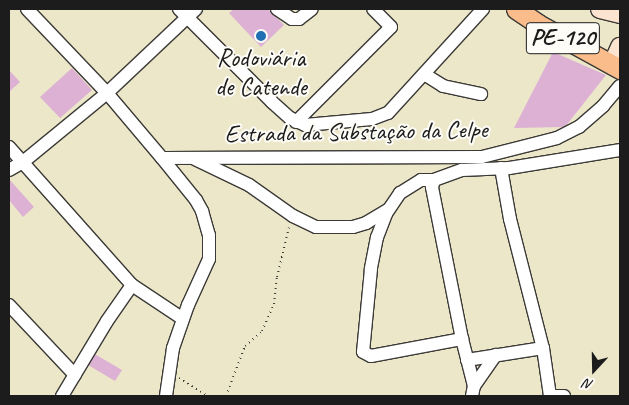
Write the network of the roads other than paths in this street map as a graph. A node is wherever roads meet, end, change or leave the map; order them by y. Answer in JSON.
{"nodes":[{"id":1,"x":27,"y":9,"type":"edge"},
{"id":2,"x":277,"y":9,"type":"edge"},
{"id":3,"x":312,"y":9,"type":"edge"},
{"id":4,"x":373,"y":9,"type":"edge"},
{"id":5,"x":483,"y":9,"type":"edge"},
{"id":6,"x":516,"y":9,"type":"edge"},
{"id":7,"x":187,"y":12,"type":"edge"},
{"id":8,"x":620,"y":47,"type":"edge"},
{"id":9,"x":616,"y":67,"type":"edge"},
{"id":10,"x":424,"y":74,"type":"junction"},
{"id":11,"x":620,"y":86,"type":"edge"},
{"id":12,"x":106,"y":93,"type":"junction"},
{"id":13,"x":481,"y":94,"type":"dead end"},
{"id":14,"x":296,"y":122,"type":"junction"},
{"id":15,"x":9,"y":147,"type":"edge"},
{"id":16,"x":620,"y":150,"type":"edge"},
{"id":17,"x":162,"y":158,"type":"junction"},
{"id":18,"x":191,"y":158,"type":"junction"},
{"id":19,"x":23,"y":162,"type":"junction"},
{"id":20,"x":482,"y":162,"type":"junction"},
{"id":21,"x":502,"y":168,"type":"junction"},
{"id":22,"x":9,"y":170,"type":"edge"},
{"id":23,"x":434,"y":180,"type":"junction"},
{"id":24,"x":388,"y":210,"type":"junction"},
{"id":25,"x":132,"y":285,"type":"junction"},
{"id":26,"x":9,"y":305,"type":"edge"},
{"id":27,"x":183,"y":318,"type":"junction"},
{"id":28,"x":462,"y":339,"type":"junction"},
{"id":29,"x":543,"y":348,"type":"junction"},
{"id":30,"x":496,"y":355,"type":"junction"},
{"id":31,"x":467,"y":360,"type":"junction"},
{"id":32,"x":75,"y":375,"type":"junction"},
{"id":33,"x":473,"y":391,"type":"edge"},
{"id":34,"x":62,"y":396,"type":"edge"},
{"id":35,"x":166,"y":396,"type":"edge"},
{"id":36,"x":550,"y":396,"type":"edge"},
{"id":37,"x":564,"y":396,"type":"edge"}],
"edges":[{"from":1,"to":12,"type":"street"},
{"from":2,"to":3,"type":"street"},
{"from":4,"to":14,"type":"street"},
{"from":5,"to":10,"type":"street"},
{"from":6,"to":9,"type":"main road","number":"PE-120"},
{"from":7,"to":12,"type":"street"},
{"from":7,"to":14,"type":"street"},
{"from":8,"to":9,"type":"street"},
{"from":10,"to":13,"type":"street"},
{"from":10,"to":14,"type":"street"},
{"from":11,"to":20,"type":"street","name":"Estrada da Substação da Celpe"},
{"from":12,"to":17,"type":"street"},
{"from":12,"to":19,"type":"street"},
{"from":15,"to":19,"type":"street"},
{"from":16,"to":21,"type":"street"},
{"from":17,"to":18,"type":"street","name":"Estrada da Substação da Celpe"},
{"from":17,"to":27,"type":"street"},
{"from":18,"to":20,"type":"street","name":"Estrada da Substação da Celpe"},
{"from":18,"to":24,"type":"street"},
{"from":19,"to":22,"type":"street"},
{"from":19,"to":25,"type":"street"},
{"from":20,"to":21,"type":"street"},
{"from":20,"to":23,"type":"street"},
{"from":21,"to":29,"type":"street"},
{"from":23,"to":24,"type":"street"},
{"from":23,"to":28,"type":"street"},
{"from":24,"to":28,"type":"street"},
{"from":25,"to":27,"type":"street"},
{"from":25,"to":32,"type":"street"},
{"from":26,"to":32,"type":"street"},
{"from":27,"to":35,"type":"street"},
{"from":28,"to":31,"type":"street"},
{"from":29,"to":30,"type":"street"},
{"from":29,"to":36,"type":"street"},
{"from":30,"to":31,"type":"street"},
{"from":30,"to":33,"type":"street"},
{"from":31,"to":33,"type":"street"},
{"from":32,"to":34,"type":"street"},
{"from":36,"to":37,"type":"street"}]}
